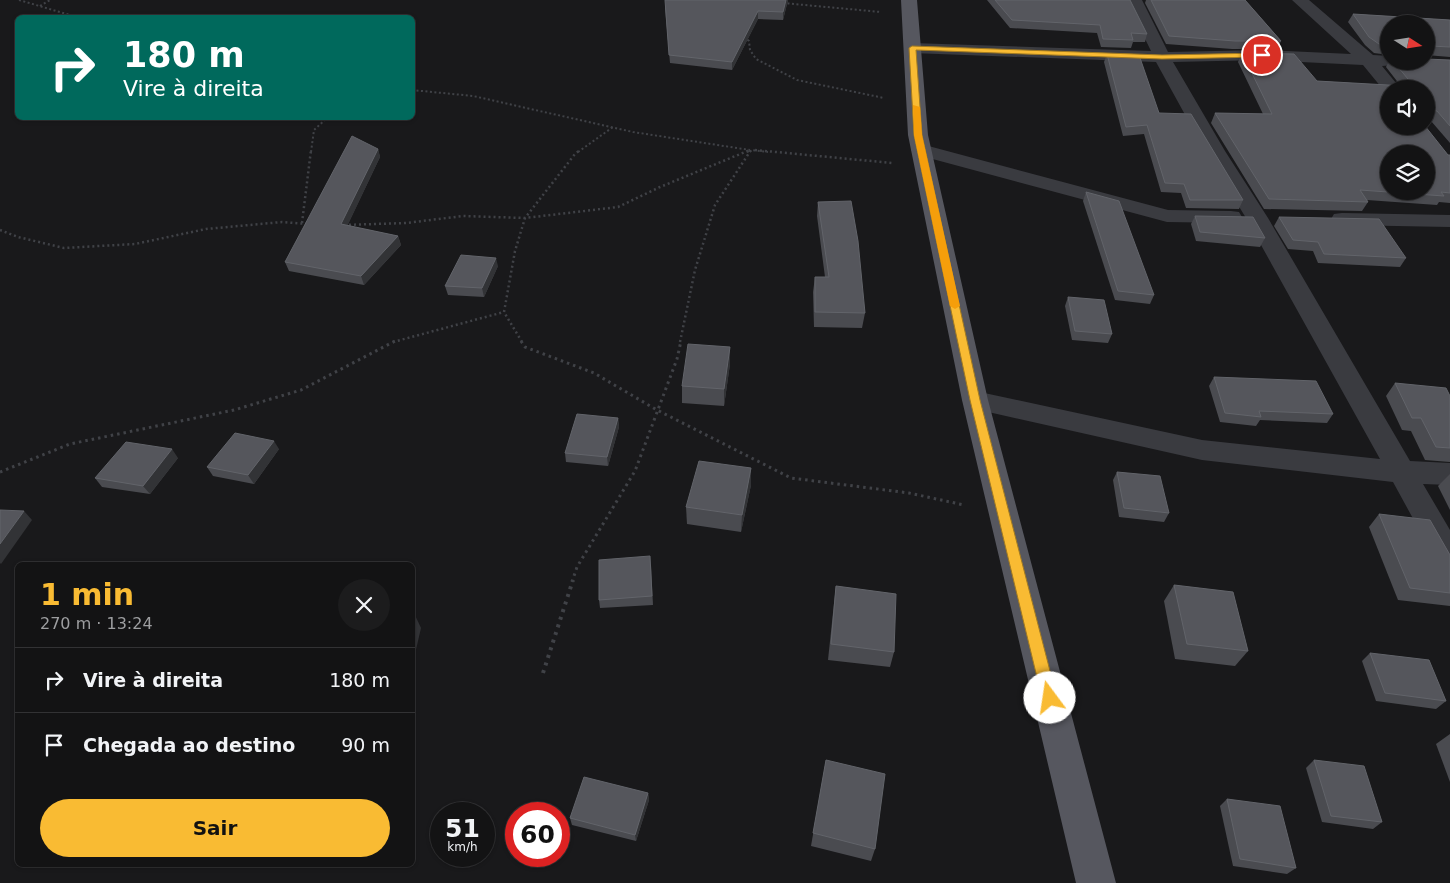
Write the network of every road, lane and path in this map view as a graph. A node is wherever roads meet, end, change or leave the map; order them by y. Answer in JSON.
{"nodes":[{"id":1,"x":19,"y":0,"type":"edge"},
{"id":2,"x":50,"y":0,"type":"edge"},
{"id":3,"x":1134,"y":0,"type":"edge"},
{"id":4,"x":1300,"y":0,"type":"edge"},
{"id":5,"x":775,"y":2,"type":"edge"},
{"id":6,"x":40,"y":6,"type":"junction"},
{"id":7,"x":910,"y":7,"type":"edge"},
{"id":8,"x":70,"y":15,"type":"edge"},
{"id":9,"x":740,"y":33,"type":"edge"},
{"id":10,"x":912,"y":48,"type":"junction"},
{"id":11,"x":1162,"y":57,"type":"junction"},
{"id":12,"x":1368,"y":60,"type":"junction"},
{"id":13,"x":1380,"y":61,"type":"edge"},
{"id":14,"x":1385,"y":80,"type":"edge"},
{"id":15,"x":415,"y":90,"type":"edge"},
{"id":16,"x":916,"y":103,"type":"junction"},
{"id":17,"x":325,"y":120,"type":"edge"},
{"id":18,"x":613,"y":127,"type":"junction"},
{"id":19,"x":750,"y":150,"type":"junction"},
{"id":20,"x":923,"y":158,"type":"junction"},
{"id":21,"x":525,"y":218,"type":"junction"},
{"id":22,"x":1267,"y":218,"type":"junction"},
{"id":23,"x":1325,"y":219,"type":"edge"},
{"id":24,"x":1450,"y":221,"type":"edge"},
{"id":25,"x":302,"y":223,"type":"junction"},
{"id":26,"x":311,"y":224,"type":"edge"},
{"id":27,"x":338,"y":226,"type":"edge"},
{"id":28,"x":0,"y":230,"type":"edge"},
{"id":29,"x":504,"y":312,"type":"junction"},
{"id":30,"x":975,"y":400,"type":"junction"},
{"id":31,"x":658,"y":410,"type":"junction"},
{"id":32,"x":0,"y":472,"type":"edge"},
{"id":33,"x":1402,"y":472,"type":"junction"},
{"id":34,"x":1450,"y":474,"type":"edge"},
{"id":35,"x":1003,"y":513,"type":"junction"},
{"id":36,"x":1450,"y":557,"type":"edge"},
{"id":37,"x":543,"y":673,"type":"dead end"},
{"id":38,"x":1096,"y":883,"type":"edge"}],
"edges":[{"from":1,"to":6,"type":"path"},
{"from":2,"to":6,"type":"path"},
{"from":3,"to":11,"type":"street"},
{"from":4,"to":12,"type":"street"},
{"from":5,"to":7,"type":"path"},
{"from":6,"to":8,"type":"path"},
{"from":7,"to":10,"type":"main road"},
{"from":9,"to":16,"type":"path"},
{"from":10,"to":11,"type":"street"},
{"from":10,"to":16,"type":"main road"},
{"from":11,"to":12,"type":"street"},
{"from":11,"to":22,"type":"street"},
{"from":12,"to":13,"type":"street"},
{"from":12,"to":14,"type":"street"},
{"from":15,"to":18,"type":"path"},
{"from":16,"to":20,"type":"main road"},
{"from":17,"to":25,"type":"path"},
{"from":18,"to":19,"type":"path"},
{"from":18,"to":21,"type":"path"},
{"from":19,"to":20,"type":"path"},
{"from":19,"to":21,"type":"path"},
{"from":19,"to":31,"type":"path"},
{"from":20,"to":22,"type":"street"},
{"from":20,"to":30,"type":"main road"},
{"from":21,"to":27,"type":"path"},
{"from":21,"to":29,"type":"path"},
{"from":22,"to":33,"type":"street"},
{"from":23,"to":24,"type":"street"},
{"from":25,"to":26,"type":"path"},
{"from":25,"to":28,"type":"path"},
{"from":29,"to":31,"type":"path"},
{"from":29,"to":32,"type":"path"},
{"from":30,"to":33,"type":"street"},
{"from":30,"to":35,"type":"main road"},
{"from":31,"to":35,"type":"path"},
{"from":31,"to":37,"type":"path"},
{"from":33,"to":34,"type":"street"},
{"from":33,"to":36,"type":"street"},
{"from":35,"to":38,"type":"main road"}]}
